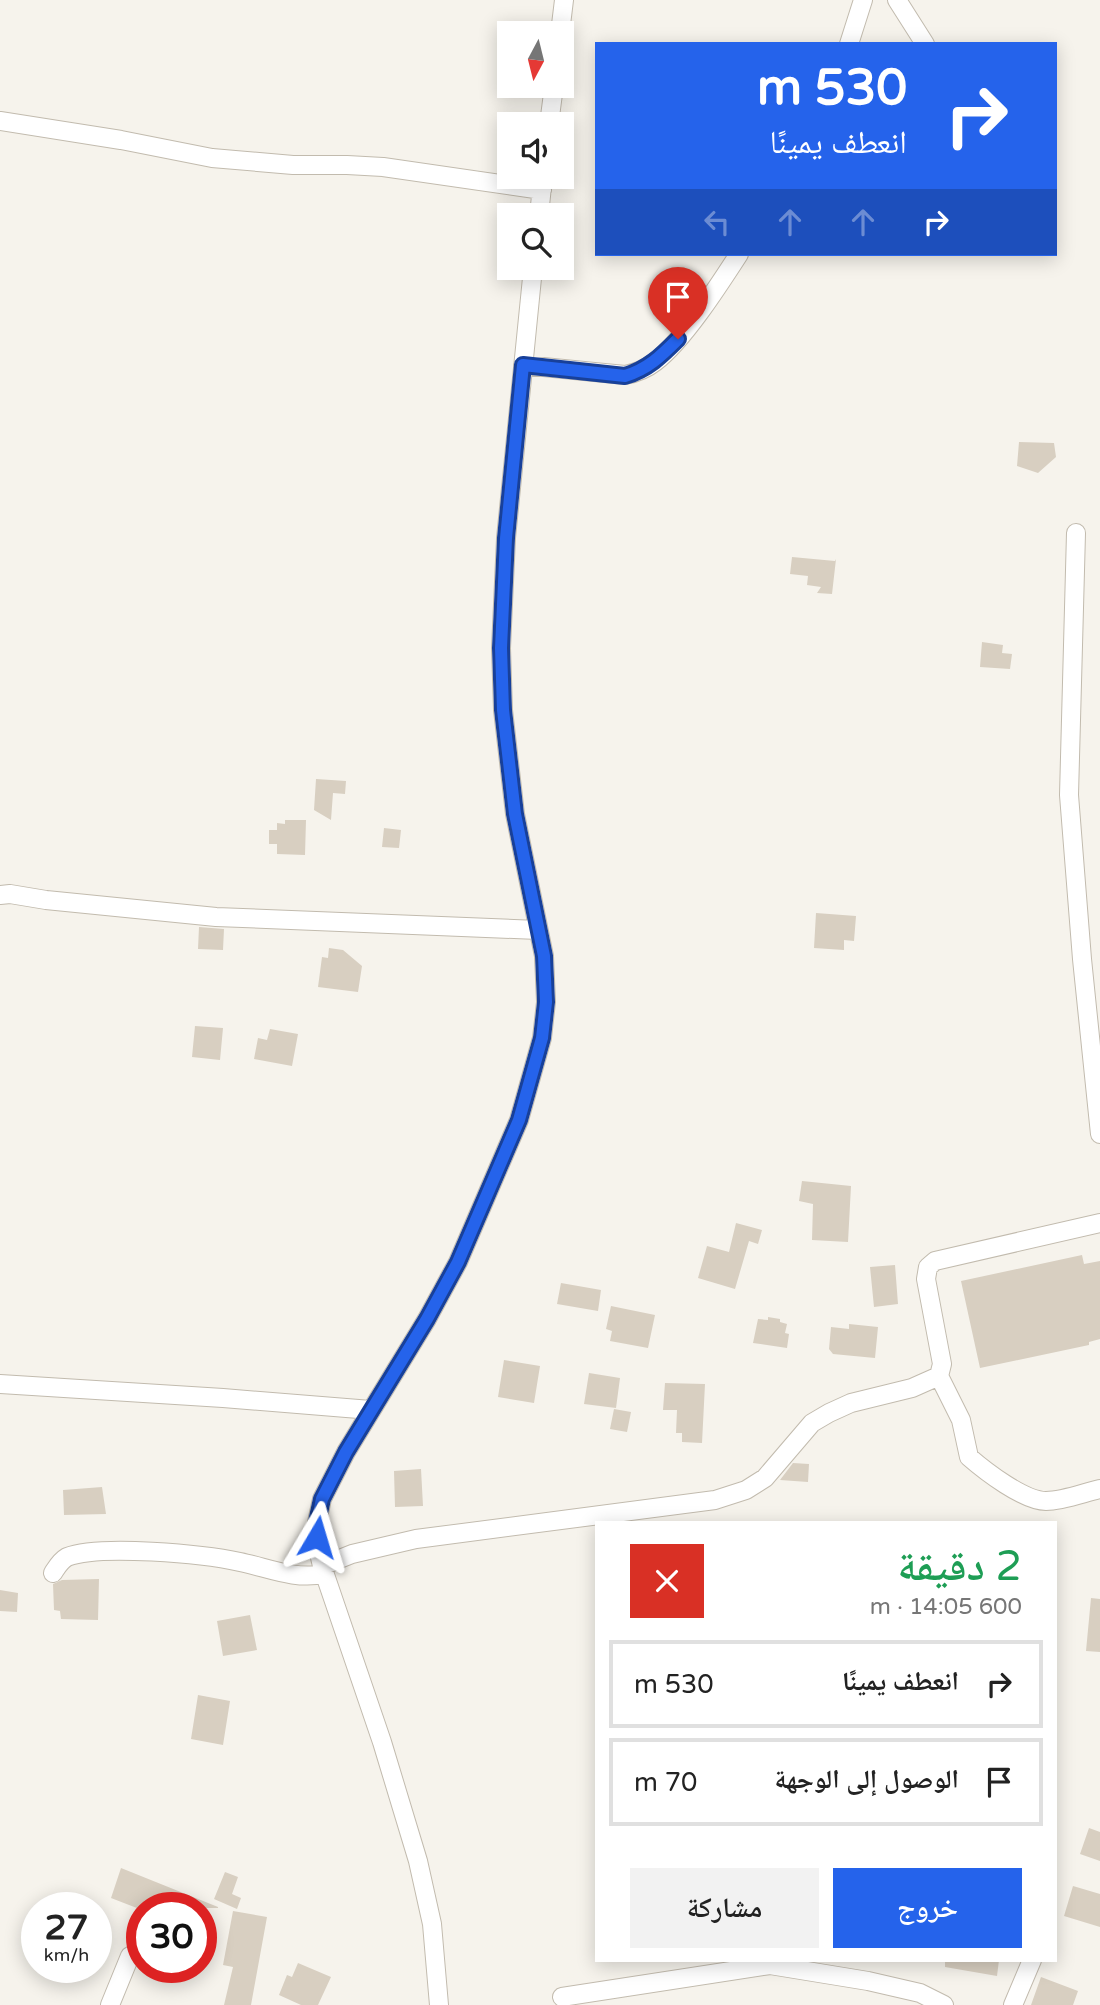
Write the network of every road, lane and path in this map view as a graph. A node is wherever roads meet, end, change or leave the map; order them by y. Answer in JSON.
{"nodes":[{"id":1,"x":564,"y":0,"type":"edge"},
{"id":2,"x":863,"y":0,"type":"edge"},
{"id":3,"x":897,"y":0,"type":"edge"},
{"id":4,"x":561,"y":21,"type":"edge"},
{"id":5,"x":850,"y":42,"type":"edge"},
{"id":6,"x":924,"y":42,"type":"edge"},
{"id":7,"x":0,"y":121,"type":"edge"},
{"id":8,"x":497,"y":178,"type":"edge"},
{"id":9,"x":738,"y":256,"type":"edge"},
{"id":10,"x":532,"y":280,"type":"edge"},
{"id":11,"x":523,"y":365,"type":"junction"},
{"id":12,"x":1076,"y":533,"type":"dead end"},
{"id":13,"x":0,"y":895,"type":"edge"},
{"id":14,"x":538,"y":930,"type":"junction"},
{"id":15,"x":1100,"y":1134,"type":"edge"},
{"id":16,"x":1100,"y":1223,"type":"edge"},
{"id":17,"x":939,"y":1376,"type":"junction"},
{"id":18,"x":0,"y":1384,"type":"edge"},
{"id":19,"x":371,"y":1410,"type":"junction"},
{"id":20,"x":1100,"y":1489,"type":"edge"},
{"id":21,"x":323,"y":1570,"type":"junction"},
{"id":22,"x":52,"y":1573,"type":"dead end"},
{"id":23,"x":1031,"y":1962,"type":"edge"},
{"id":24,"x":771,"y":1963,"type":"edge"},
{"id":25,"x":126,"y":1966,"type":"edge"},
{"id":26,"x":562,"y":1997,"type":"dead end"},
{"id":27,"x":914,"y":1999,"type":"edge"},
{"id":28,"x":110,"y":2005,"type":"edge"},
{"id":29,"x":439,"y":2005,"type":"edge"},
{"id":30,"x":944,"y":2005,"type":"edge"},
{"id":31,"x":1013,"y":2005,"type":"edge"}],
"edges":[{"from":1,"to":4,"type":"street"},
{"from":2,"to":5,"type":"street"},
{"from":3,"to":6,"type":"street"},
{"from":7,"to":8,"type":"street"},
{"from":9,"to":11,"type":"street"},
{"from":10,"to":11,"type":"street"},
{"from":11,"to":14,"type":"street"},
{"from":12,"to":15,"type":"street"},
{"from":13,"to":14,"type":"street"},
{"from":14,"to":19,"type":"street"},
{"from":16,"to":17,"type":"street"},
{"from":17,"to":20,"type":"street"},
{"from":17,"to":21,"type":"street"},
{"from":18,"to":19,"type":"street"},
{"from":19,"to":21,"type":"street"},
{"from":21,"to":22,"type":"street"},
{"from":21,"to":29,"type":"street"},
{"from":23,"to":31,"type":"street"},
{"from":24,"to":26,"type":"street"},
{"from":24,"to":27,"type":"street"},
{"from":25,"to":28,"type":"street"},
{"from":27,"to":30,"type":"street"}]}
